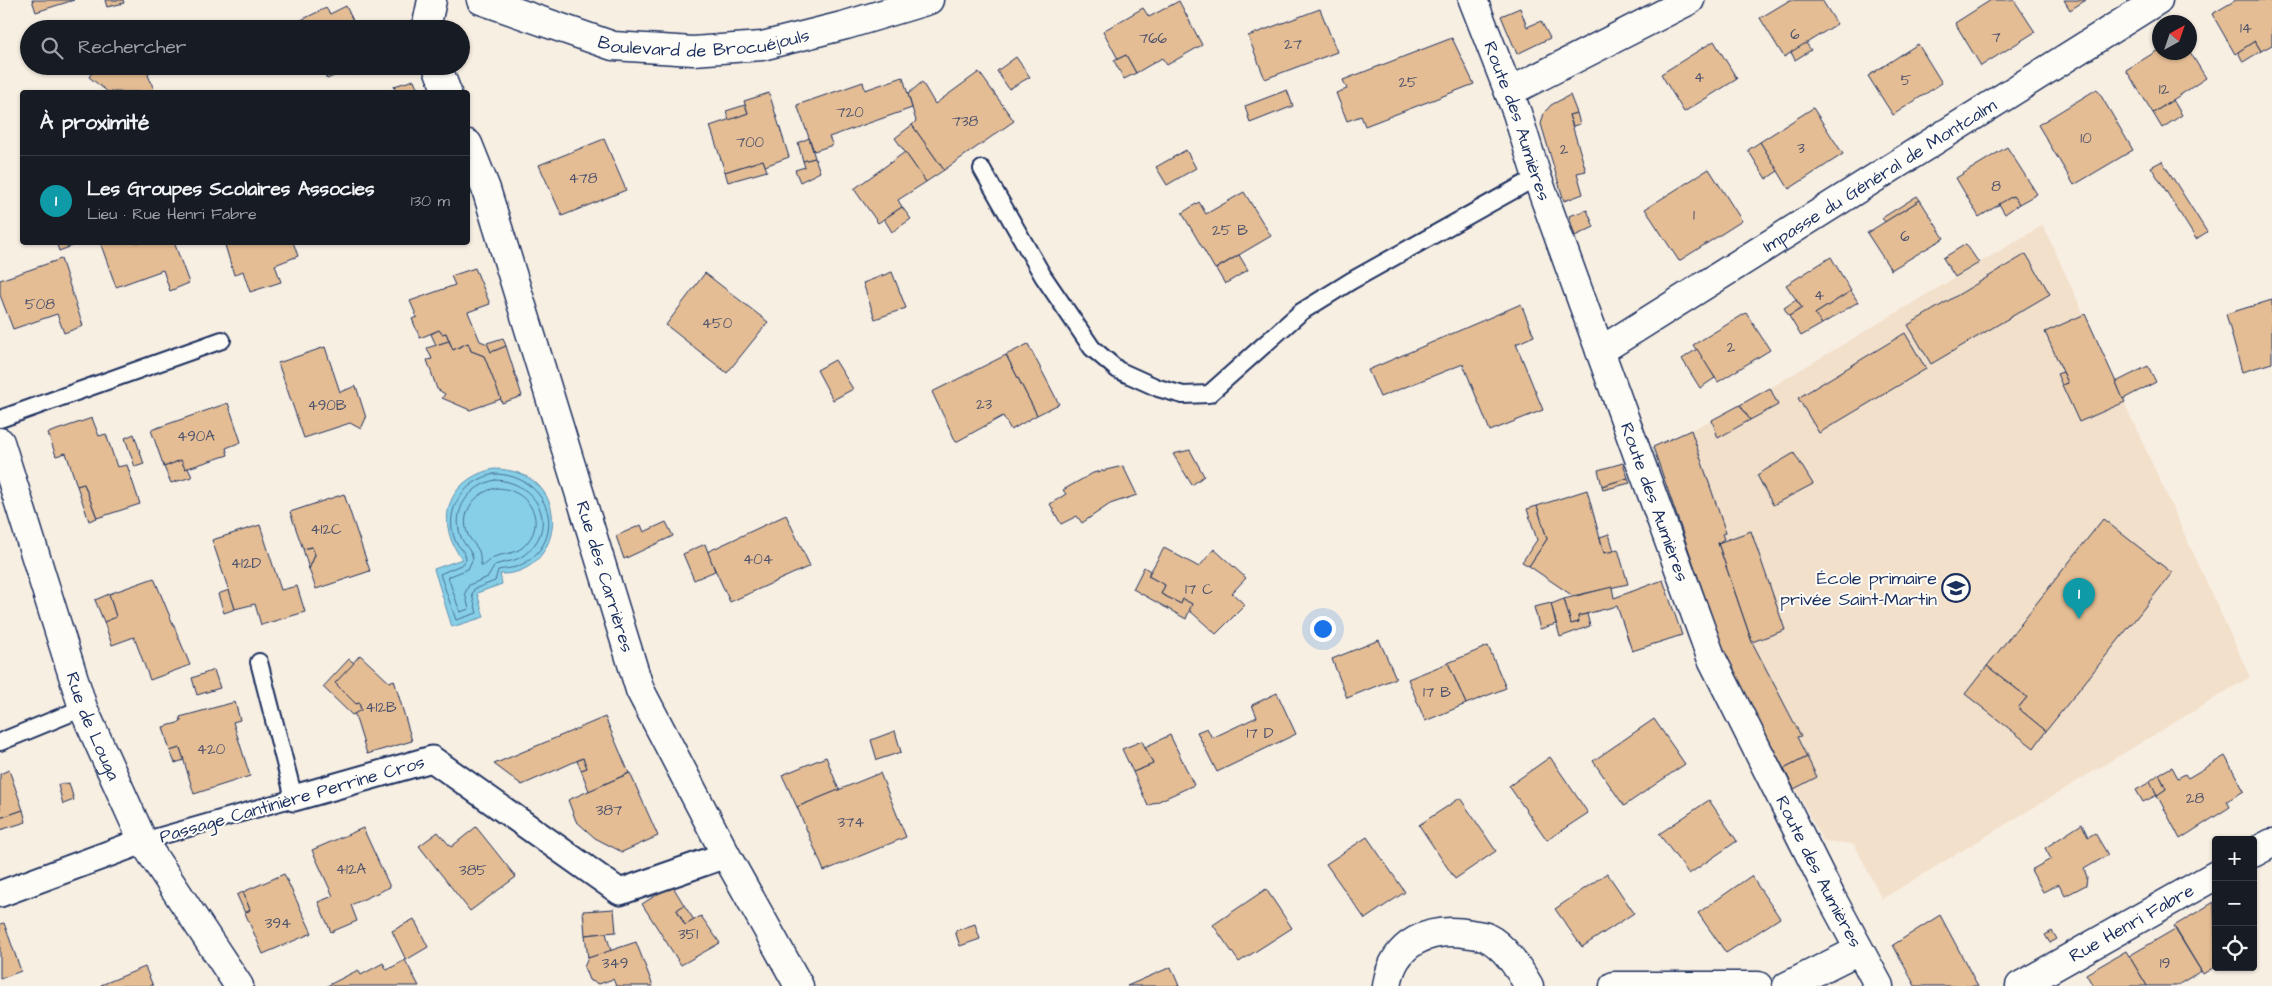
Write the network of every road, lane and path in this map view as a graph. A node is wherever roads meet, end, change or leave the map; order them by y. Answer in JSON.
{"nodes":[{"id":1,"x":432,"y":0,"type":"edge"},
{"id":2,"x":481,"y":0,"type":"edge"},
{"id":3,"x":929,"y":0,"type":"edge"},
{"id":4,"x":1473,"y":0,"type":"edge"},
{"id":5,"x":1690,"y":0,"type":"edge"},
{"id":6,"x":2158,"y":0,"type":"edge"},
{"id":7,"x":428,"y":20,"type":"edge"},
{"id":8,"x":440,"y":75,"type":"edge"},
{"id":9,"x":446,"y":90,"type":"edge"},
{"id":10,"x":1509,"y":92,"type":"junction"},
{"id":11,"x":470,"y":149,"type":"edge"},
{"id":12,"x":982,"y":170,"type":"dead end"},
{"id":13,"x":1537,"y":177,"type":"junction"},
{"id":14,"x":222,"y":340,"type":"dead end"},
{"id":15,"x":1600,"y":351,"type":"junction"},
{"id":16,"x":0,"y":418,"type":"edge"},
{"id":17,"x":0,"y":442,"type":"edge"},
{"id":18,"x":259,"y":662,"type":"dead end"},
{"id":19,"x":83,"y":708,"type":"junction"},
{"id":20,"x":0,"y":742,"type":"edge"},
{"id":21,"x":294,"y":798,"type":"junction"},
{"id":22,"x":143,"y":841,"type":"junction"},
{"id":23,"x":2272,"y":842,"type":"edge"},
{"id":24,"x":2257,"y":851,"type":"edge"},
{"id":25,"x":726,"y":855,"type":"junction"},
{"id":26,"x":2212,"y":877,"type":"edge"},
{"id":27,"x":0,"y":894,"type":"edge"},
{"id":28,"x":1858,"y":950,"type":"junction"},
{"id":29,"x":239,"y":986,"type":"edge"},
{"id":30,"x":798,"y":986,"type":"edge"},
{"id":31,"x":1387,"y":986,"type":"edge"},
{"id":32,"x":1529,"y":986,"type":"edge"},
{"id":33,"x":1614,"y":986,"type":"edge"},
{"id":34,"x":1758,"y":986,"type":"edge"},
{"id":35,"x":1787,"y":986,"type":"edge"},
{"id":36,"x":1880,"y":986,"type":"edge"},
{"id":37,"x":2020,"y":986,"type":"edge"}],
"edges":[{"from":1,"to":7,"type":"street"},
{"from":2,"to":3,"type":"street","name":"Boulevard de Brocuéjouls"},
{"from":4,"to":10,"type":"street","name":"Route des Aumières"},
{"from":5,"to":10,"type":"street"},
{"from":6,"to":15,"type":"street","name":"Impasse du Général de Montcalm"},
{"from":8,"to":9,"type":"street"},
{"from":10,"to":13,"type":"street","name":"Route des Aumières"},
{"from":11,"to":25,"type":"street","name":"Rue des Carrières"},
{"from":12,"to":13,"type":"lane"},
{"from":13,"to":15,"type":"street","name":"Route des Aumières"},
{"from":14,"to":16,"type":"lane"},
{"from":15,"to":28,"type":"street","name":"Route des Aumières"},
{"from":17,"to":19,"type":"street","name":"Rue de Louga"},
{"from":18,"to":21,"type":"lane"},
{"from":19,"to":20,"type":"lane"},
{"from":19,"to":22,"type":"street","name":"Rue de Louga"},
{"from":21,"to":22,"type":"lane","name":"Passage Cantinière Perrine Cros"},
{"from":21,"to":25,"type":"street","name":"Passage Cantinière Perrine Cros"},
{"from":22,"to":27,"type":"street","name":"Passage Cantinière Perrine Cros"},
{"from":22,"to":29,"type":"street","name":"Rue de Louga"},
{"from":23,"to":24,"type":"street"},
{"from":25,"to":30,"type":"street","name":"Rue des Carrières"},
{"from":26,"to":37,"type":"street","name":"Rue Henri Fabre"},
{"from":28,"to":35,"type":"street"},
{"from":28,"to":36,"type":"street","name":"Route des Aumières"},
{"from":31,"to":32,"type":"street"},
{"from":33,"to":34,"type":"street"}]}
